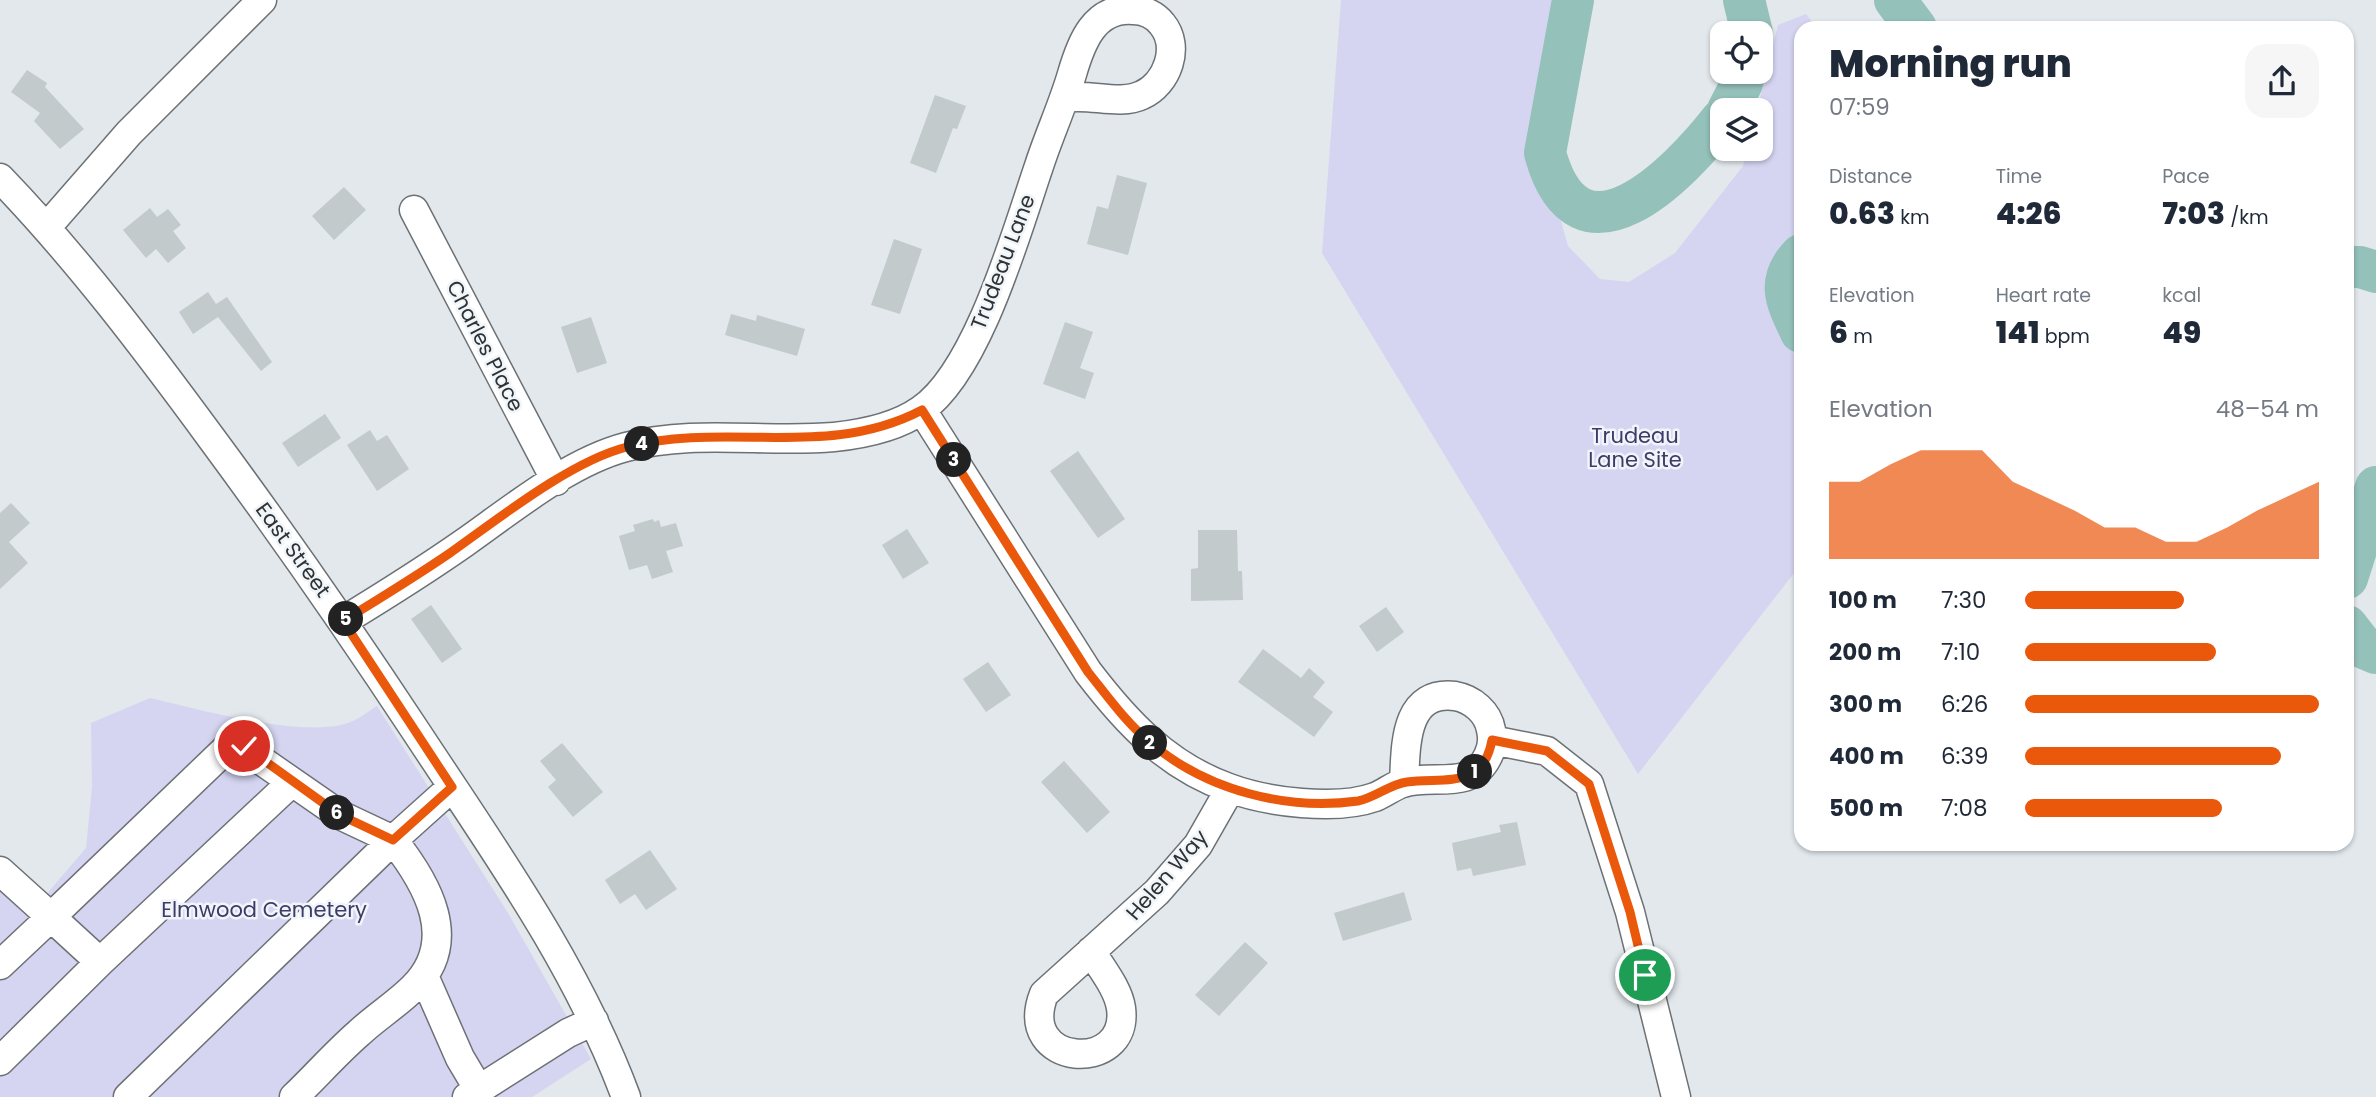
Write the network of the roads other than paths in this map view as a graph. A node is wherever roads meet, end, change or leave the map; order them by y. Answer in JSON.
{"nodes":[{"id":1,"x":262,"y":0,"type":"edge"},
{"id":2,"x":1065,"y":98,"type":"dead end"},
{"id":3,"x":0,"y":178,"type":"edge"},
{"id":4,"x":414,"y":210,"type":"dead end"},
{"id":5,"x":46,"y":228,"type":"junction"},
{"id":6,"x":922,"y":410,"type":"junction"},
{"id":7,"x":556,"y":481,"type":"junction"},
{"id":8,"x":343,"y":621,"type":"junction"},
{"id":9,"x":1492,"y":740,"type":"junction"},
{"id":10,"x":292,"y":782,"type":"junction"},
{"id":11,"x":1404,"y":782,"type":"junction"},
{"id":12,"x":452,"y":787,"type":"junction"},
{"id":13,"x":1230,"y":789,"type":"junction"},
{"id":14,"x":393,"y":840,"type":"junction"},
{"id":15,"x":0,"y":871,"type":"edge"},
{"id":16,"x":51,"y":917,"type":"junction"},
{"id":17,"x":1091,"y":951,"type":"dead end"},
{"id":18,"x":100,"y":962,"type":"junction"},
{"id":19,"x":0,"y":965,"type":"edge"},
{"id":20,"x":424,"y":976,"type":"junction"},
{"id":21,"x":594,"y":1021,"type":"junction"},
{"id":22,"x":0,"y":1061,"type":"edge"},
{"id":23,"x":473,"y":1093,"type":"edge"},
{"id":24,"x":128,"y":1097,"type":"edge"},
{"id":25,"x":294,"y":1097,"type":"edge"},
{"id":26,"x":626,"y":1097,"type":"edge"},
{"id":27,"x":1676,"y":1097,"type":"edge"}],
"edges":[{"from":1,"to":5,"type":"street"},
{"from":2,"to":6,"type":"street","name":"Trudeau Lane"},
{"from":3,"to":5,"type":"street","name":"East Street"},
{"from":4,"to":7,"type":"street","name":"Charles Place"},
{"from":5,"to":8,"type":"street","name":"East Street"},
{"from":6,"to":7,"type":"street","name":"Trudeau Lane"},
{"from":6,"to":13,"type":"street"},
{"from":7,"to":8,"type":"street","name":"Trudeau Lane"},
{"from":8,"to":12,"type":"street","name":"East Street"},
{"from":9,"to":11,"type":"street"},
{"from":9,"to":11,"type":"street"},
{"from":9,"to":27,"type":"street"},
{"from":10,"to":14,"type":"street"},
{"from":10,"to":16,"type":"street"},
{"from":10,"to":18,"type":"street"},
{"from":11,"to":13,"type":"street"},
{"from":12,"to":14,"type":"street"},
{"from":12,"to":21,"type":"street","name":"East Street"},
{"from":13,"to":17,"type":"street","name":"Helen Way"},
{"from":14,"to":20,"type":"street"},
{"from":14,"to":24,"type":"street"},
{"from":15,"to":16,"type":"street"},
{"from":16,"to":18,"type":"street"},
{"from":16,"to":19,"type":"street"},
{"from":18,"to":22,"type":"street"},
{"from":20,"to":23,"type":"street"},
{"from":20,"to":25,"type":"street"},
{"from":21,"to":23,"type":"street"},
{"from":21,"to":26,"type":"street","name":"East Street"}]}
